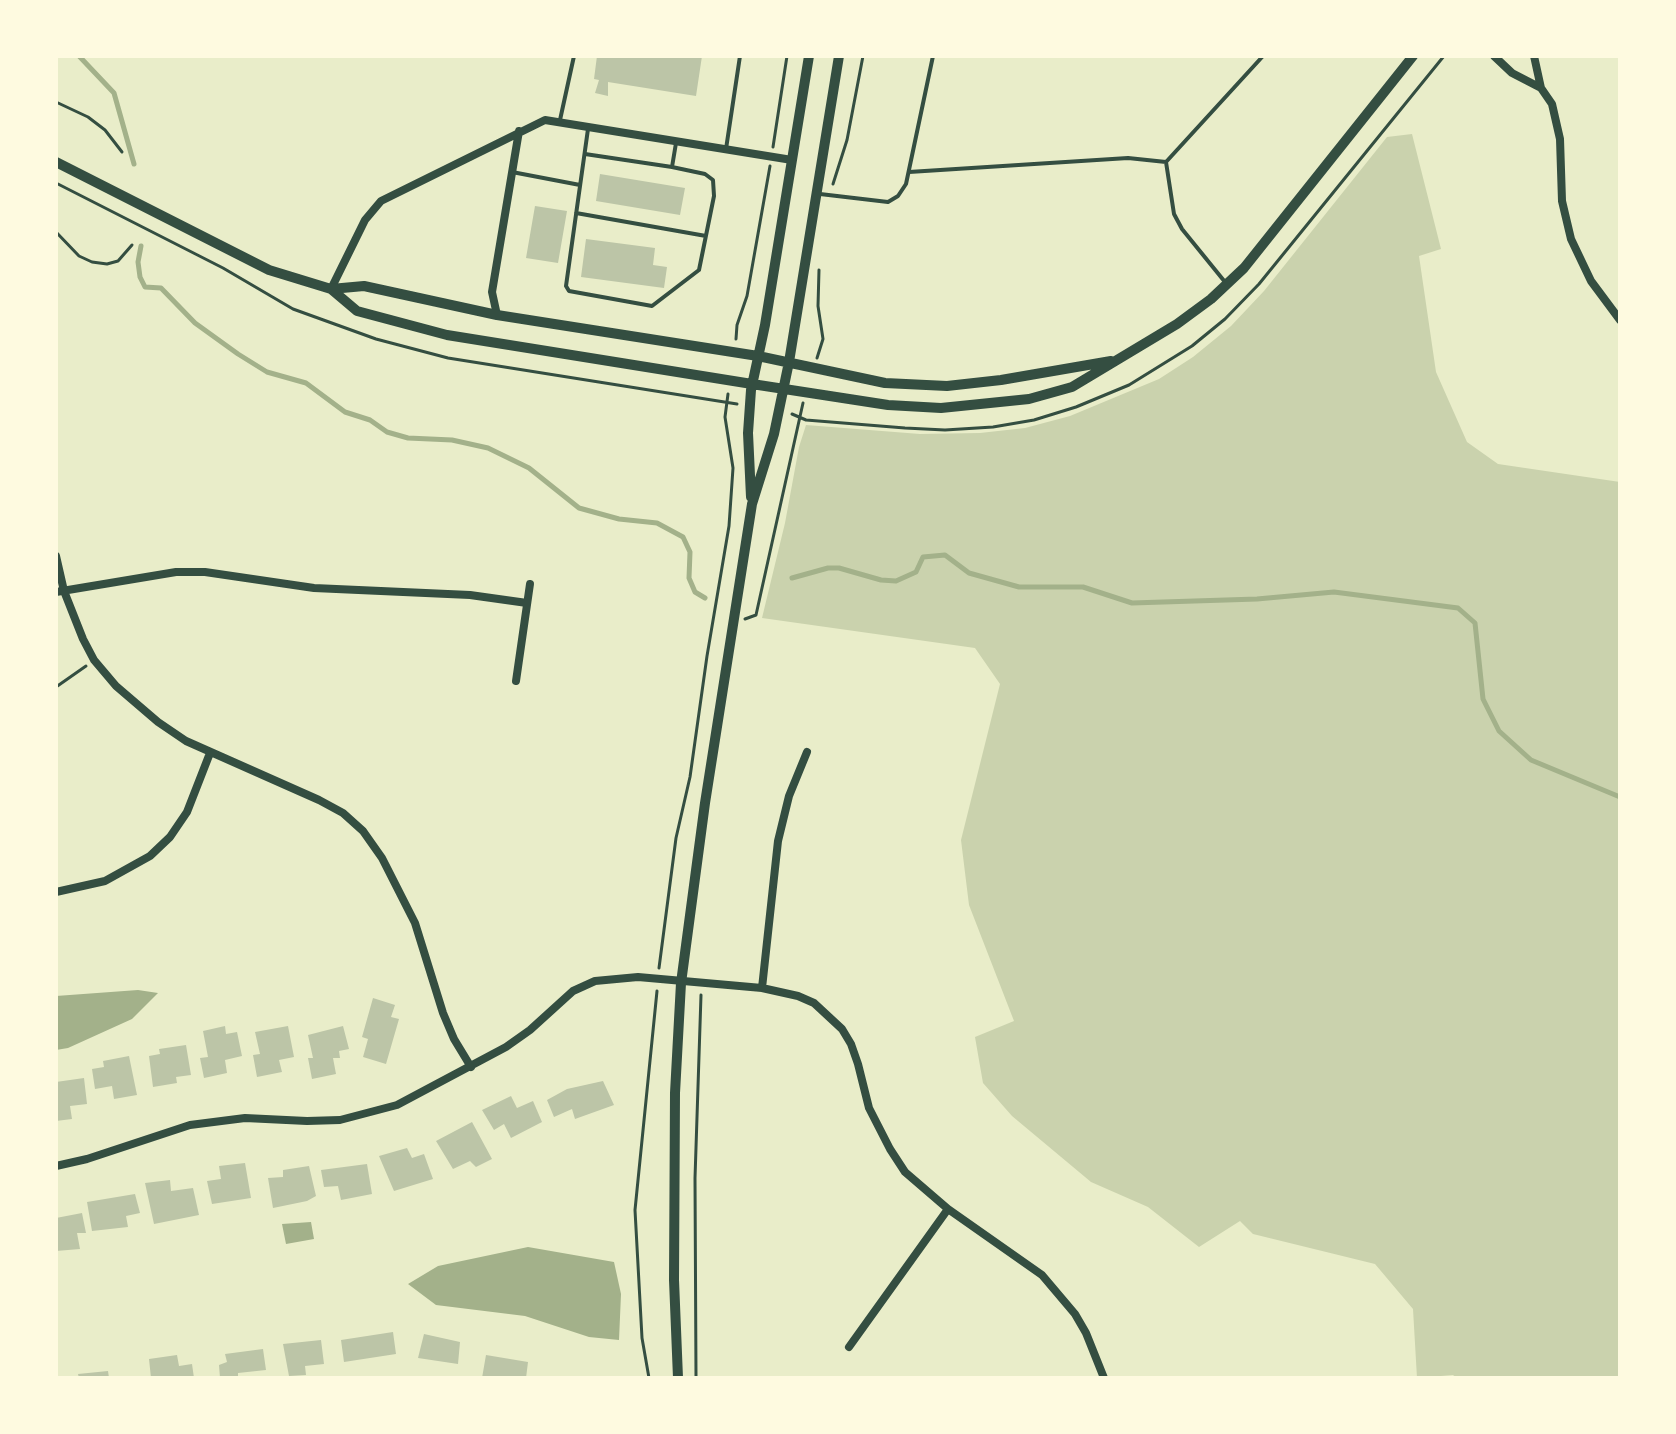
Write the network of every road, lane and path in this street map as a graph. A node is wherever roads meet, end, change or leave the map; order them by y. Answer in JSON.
{"nodes":[{"id":1,"x":574,"y":56,"type":"edge"},
{"id":2,"x":740,"y":56,"type":"edge"},
{"id":3,"x":787,"y":56,"type":"edge"},
{"id":4,"x":809,"y":56,"type":"edge"},
{"id":5,"x":839,"y":56,"type":"edge"},
{"id":6,"x":863,"y":56,"type":"edge"},
{"id":7,"x":933,"y":56,"type":"edge"},
{"id":8,"x":1263,"y":56,"type":"edge"},
{"id":9,"x":1413,"y":56,"type":"edge"},
{"id":10,"x":1444,"y":56,"type":"edge"},
{"id":11,"x":1494,"y":56,"type":"edge"},
{"id":12,"x":1534,"y":56,"type":"edge"},
{"id":13,"x":1541,"y":88,"type":"junction"},
{"id":14,"x":56,"y":102,"type":"edge"},
{"id":15,"x":560,"y":122,"type":"junction"},
{"id":16,"x":589,"y":127,"type":"junction"},
{"id":17,"x":519,"y":131,"type":"junction"},
{"id":18,"x":676,"y":141,"type":"junction"},
{"id":19,"x":726,"y":149,"type":"junction"},
{"id":20,"x":122,"y":152,"type":"dead end"},
{"id":21,"x":585,"y":154,"type":"junction"},
{"id":22,"x":771,"y":157,"type":"junction"},
{"id":23,"x":792,"y":160,"type":"junction"},
{"id":24,"x":56,"y":162,"type":"edge"},
{"id":25,"x":1166,"y":162,"type":"junction"},
{"id":26,"x":672,"y":167,"type":"junction"},
{"id":27,"x":511,"y":172,"type":"junction"},
{"id":28,"x":909,"y":172,"type":"junction"},
{"id":29,"x":580,"y":185,"type":"junction"},
{"id":30,"x":824,"y":194,"type":"junction"},
{"id":31,"x":576,"y":213,"type":"junction"},
{"id":32,"x":56,"y":232,"type":"edge"},
{"id":33,"x":706,"y":236,"type":"junction"},
{"id":34,"x":132,"y":245,"type":"dead end"},
{"id":35,"x":820,"y":260,"type":"dead end"},
{"id":36,"x":1227,"y":284,"type":"junction"},
{"id":37,"x":331,"y":289,"type":"junction"},
{"id":38,"x":497,"y":315,"type":"junction"},
{"id":39,"x":1620,"y":320,"type":"edge"},
{"id":40,"x":735,"y":352,"type":"junction"},
{"id":41,"x":758,"y":356,"type":"junction"},
{"id":42,"x":1117,"y":360,"type":"junction"},
{"id":43,"x":789,"y":362,"type":"junction"},
{"id":44,"x":813,"y":368,"type":"junction"},
{"id":45,"x":731,"y":381,"type":"junction"},
{"id":46,"x":752,"y":384,"type":"junction"},
{"id":47,"x":782,"y":389,"type":"junction"},
{"id":48,"x":807,"y":393,"type":"junction"},
{"id":49,"x":799,"y":416,"type":"junction"},
{"id":50,"x":752,"y":504,"type":"junction"},
{"id":51,"x":56,"y":556,"type":"edge"},
{"id":52,"x":530,"y":584,"type":"dead end"},
{"id":53,"x":60,"y":591,"type":"edge"},
{"id":54,"x":527,"y":603,"type":"junction"},
{"id":55,"x":733,"y":623,"type":"junction"},
{"id":56,"x":94,"y":660,"type":"junction"},
{"id":57,"x":516,"y":681,"type":"dead end"},
{"id":58,"x":56,"y":687,"type":"edge"},
{"id":59,"x":807,"y":752,"type":"dead end"},
{"id":60,"x":210,"y":753,"type":"junction"},
{"id":61,"x":56,"y":892,"type":"edge"},
{"id":62,"x":658,"y":980,"type":"junction"},
{"id":63,"x":681,"y":983,"type":"junction"},
{"id":64,"x":702,"y":983,"type":"junction"},
{"id":65,"x":762,"y":988,"type":"junction"},
{"id":66,"x":471,"y":1067,"type":"junction"},
{"id":67,"x":56,"y":1166,"type":"edge"},
{"id":68,"x":948,"y":1209,"type":"junction"},
{"id":69,"x":849,"y":1347,"type":"dead end"},
{"id":70,"x":649,"y":1378,"type":"edge"},
{"id":71,"x":678,"y":1378,"type":"edge"},
{"id":72,"x":696,"y":1378,"type":"edge"},
{"id":73,"x":1104,"y":1378,"type":"edge"}],
"edges":[{"from":1,"to":15,"type":"lane"},
{"from":2,"to":19,"type":"lane"},
{"from":3,"to":22,"type":"path"},
{"from":4,"to":23,"type":"street"},
{"from":5,"to":30,"type":"street"},
{"from":6,"to":30,"type":"path"},
{"from":7,"to":28,"type":"lane"},
{"from":8,"to":25,"type":"lane"},
{"from":9,"to":36,"type":"street"},
{"from":10,"to":49,"type":"path"},
{"from":11,"to":13,"type":"street"},
{"from":12,"to":13,"type":"street"},
{"from":13,"to":39,"type":"street"},
{"from":14,"to":20,"type":"path"},
{"from":15,"to":16,"type":"street"},
{"from":15,"to":17,"type":"street"},
{"from":16,"to":18,"type":"street"},
{"from":16,"to":21,"type":"lane"},
{"from":17,"to":27,"type":"street"},
{"from":17,"to":37,"type":"street"},
{"from":18,"to":19,"type":"street"},
{"from":18,"to":26,"type":"lane"},
{"from":19,"to":22,"type":"street"},
{"from":21,"to":26,"type":"lane"},
{"from":21,"to":29,"type":"lane"},
{"from":22,"to":23,"type":"street"},
{"from":22,"to":40,"type":"path"},
{"from":23,"to":41,"type":"street"},
{"from":24,"to":37,"type":"street"},
{"from":25,"to":28,"type":"lane"},
{"from":25,"to":36,"type":"lane"},
{"from":26,"to":33,"type":"lane"},
{"from":27,"to":29,"type":"lane"},
{"from":27,"to":38,"type":"street"},
{"from":28,"to":30,"type":"lane"},
{"from":29,"to":31,"type":"lane"},
{"from":30,"to":43,"type":"street"},
{"from":31,"to":33,"type":"lane"},
{"from":31,"to":33,"type":"lane"},
{"from":32,"to":34,"type":"path"},
{"from":35,"to":44,"type":"path"},
{"from":36,"to":42,"type":"street"},
{"from":37,"to":38,"type":"street"},
{"from":37,"to":45,"type":"street"},
{"from":38,"to":40,"type":"street"},
{"from":40,"to":41,"type":"street"},
{"from":41,"to":43,"type":"street"},
{"from":41,"to":46,"type":"street"},
{"from":42,"to":44,"type":"street"},
{"from":42,"to":48,"type":"street"},
{"from":43,"to":44,"type":"street"},
{"from":43,"to":47,"type":"street"},
{"from":45,"to":46,"type":"street"},
{"from":45,"to":62,"type":"path"},
{"from":46,"to":47,"type":"street"},
{"from":46,"to":50,"type":"street"},
{"from":47,"to":48,"type":"street"},
{"from":47,"to":50,"type":"street"},
{"from":48,"to":49,"type":"path"},
{"from":49,"to":55,"type":"path"},
{"from":50,"to":55,"type":"street"},
{"from":51,"to":53,"type":"street"},
{"from":52,"to":54,"type":"street"},
{"from":53,"to":54,"type":"street"},
{"from":53,"to":56,"type":"street"},
{"from":54,"to":57,"type":"street"},
{"from":55,"to":63,"type":"street"},
{"from":56,"to":58,"type":"path"},
{"from":56,"to":60,"type":"street"},
{"from":59,"to":65,"type":"street"},
{"from":60,"to":61,"type":"street"},
{"from":60,"to":66,"type":"street"},
{"from":62,"to":63,"type":"street"},
{"from":62,"to":66,"type":"street"},
{"from":62,"to":70,"type":"path"},
{"from":63,"to":64,"type":"street"},
{"from":63,"to":71,"type":"street"},
{"from":64,"to":65,"type":"street"},
{"from":64,"to":72,"type":"path"},
{"from":65,"to":68,"type":"street"},
{"from":66,"to":67,"type":"street"},
{"from":68,"to":69,"type":"street"},
{"from":68,"to":73,"type":"street"}]}
